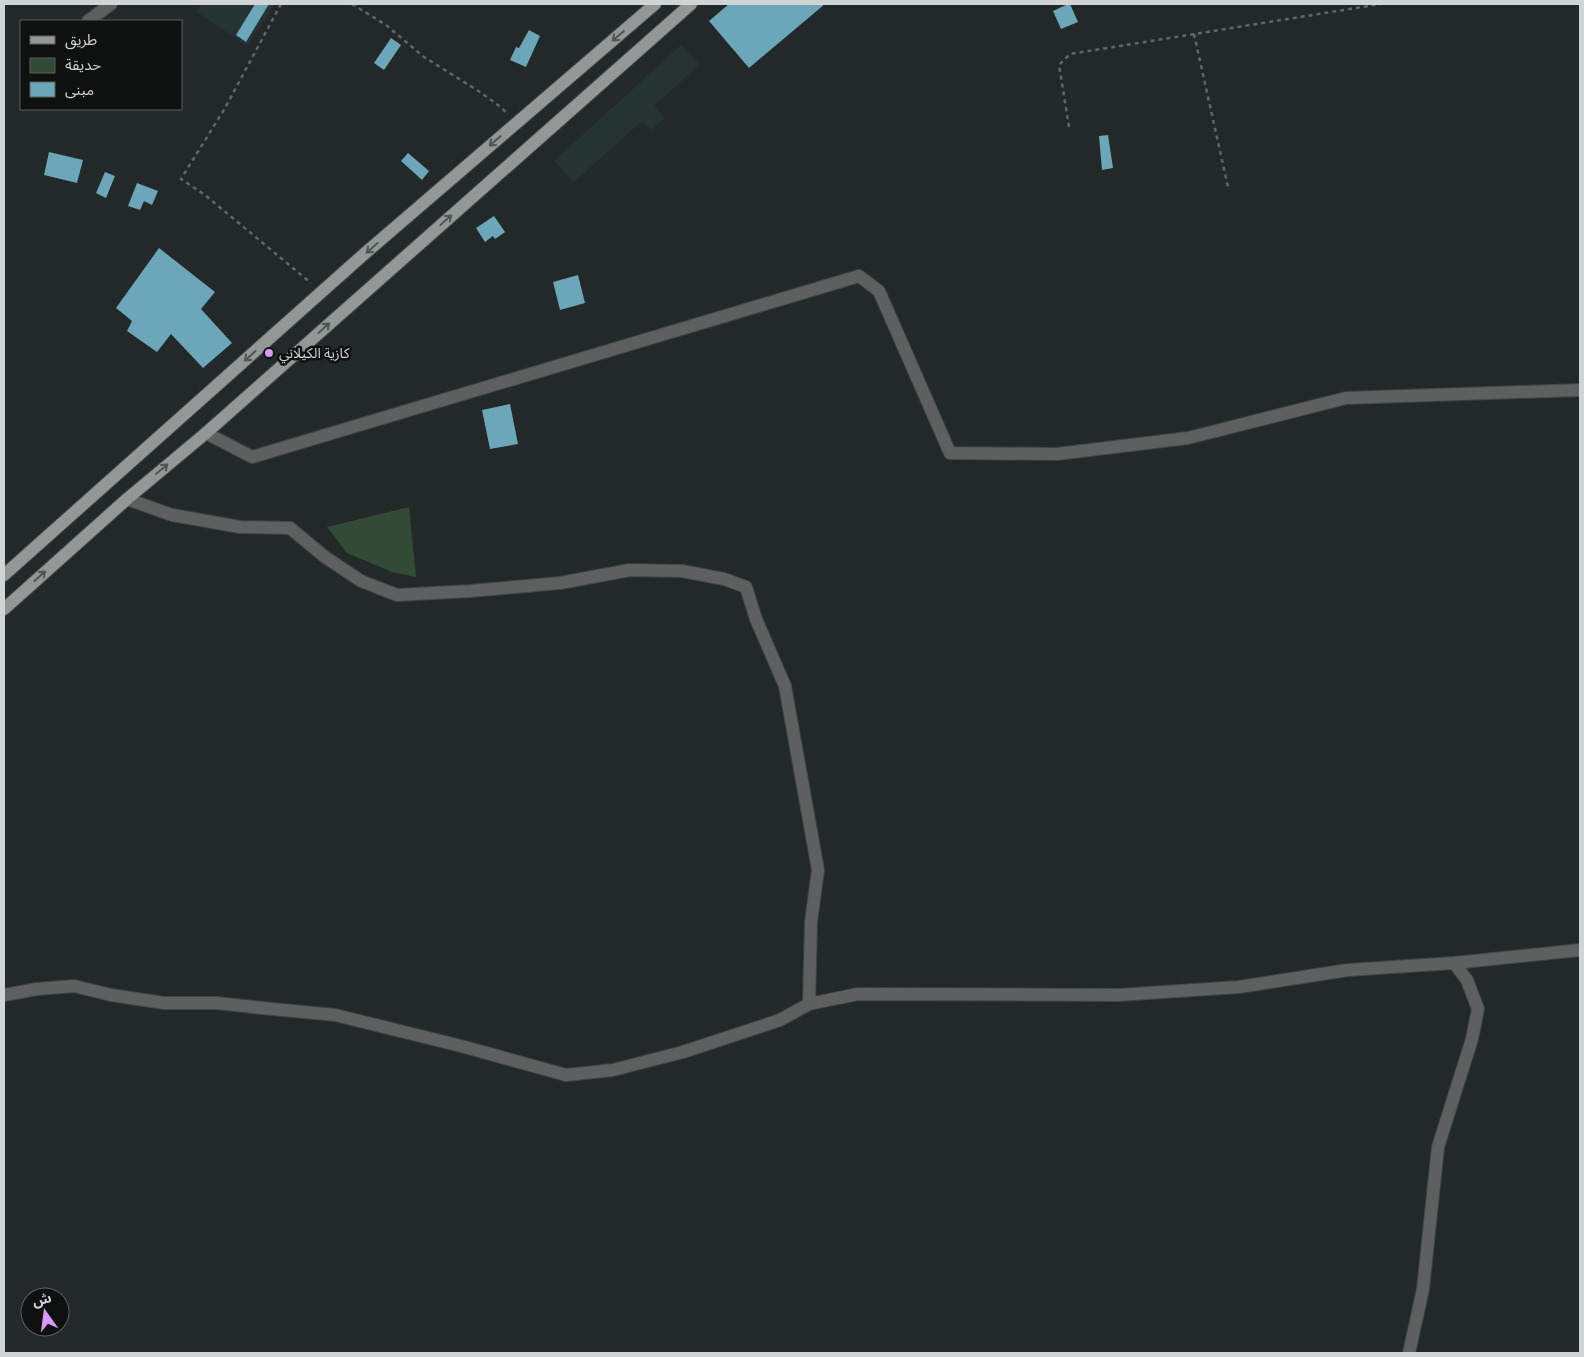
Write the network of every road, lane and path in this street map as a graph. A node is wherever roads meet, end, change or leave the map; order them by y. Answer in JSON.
{"nodes":[{"id":1,"x":111,"y":4,"type":"edge"},
{"id":2,"x":280,"y":4,"type":"edge"},
{"id":3,"x":352,"y":4,"type":"edge"},
{"id":4,"x":655,"y":4,"type":"edge"},
{"id":5,"x":690,"y":4,"type":"edge"},
{"id":6,"x":1381,"y":4,"type":"edge"},
{"id":7,"x":89,"y":20,"type":"edge"},
{"id":8,"x":1194,"y":34,"type":"junction"},
{"id":9,"x":515,"y":124,"type":"junction"},
{"id":10,"x":1069,"y":127,"type":"dead end"},
{"id":11,"x":1228,"y":186,"type":"dead end"},
{"id":12,"x":322,"y":292,"type":"junction"},
{"id":13,"x":1580,"y":390,"type":"edge"},
{"id":14,"x":206,"y":433,"type":"junction"},
{"id":15,"x":127,"y":499,"type":"junction"},
{"id":16,"x":4,"y":575,"type":"edge"},
{"id":17,"x":4,"y":609,"type":"edge"},
{"id":18,"x":1580,"y":950,"type":"edge"},
{"id":19,"x":1454,"y":962,"type":"junction"},
{"id":20,"x":4,"y":995,"type":"edge"},
{"id":21,"x":809,"y":1004,"type":"junction"},
{"id":22,"x":1409,"y":1353,"type":"edge"}],
"edges":[{"from":1,"to":7,"type":"street"},
{"from":2,"to":12,"type":"path"},
{"from":3,"to":9,"type":"path"},
{"from":4,"to":9,"type":"main road","one_way":true},
{"from":14,"to":5,"type":"main road","one_way":true},
{"from":6,"to":8,"type":"path"},
{"from":8,"to":10,"type":"path"},
{"from":8,"to":11,"type":"path"},
{"from":9,"to":12,"type":"main road","one_way":true},
{"from":12,"to":16,"type":"main road","one_way":true},
{"from":13,"to":14,"type":"street"},
{"from":15,"to":14,"type":"main road","one_way":true},
{"from":17,"to":15,"type":"main road","one_way":true},
{"from":15,"to":21,"type":"street"},
{"from":18,"to":19,"type":"street"},
{"from":19,"to":21,"type":"street"},
{"from":19,"to":22,"type":"street"},
{"from":20,"to":21,"type":"street"}]}
